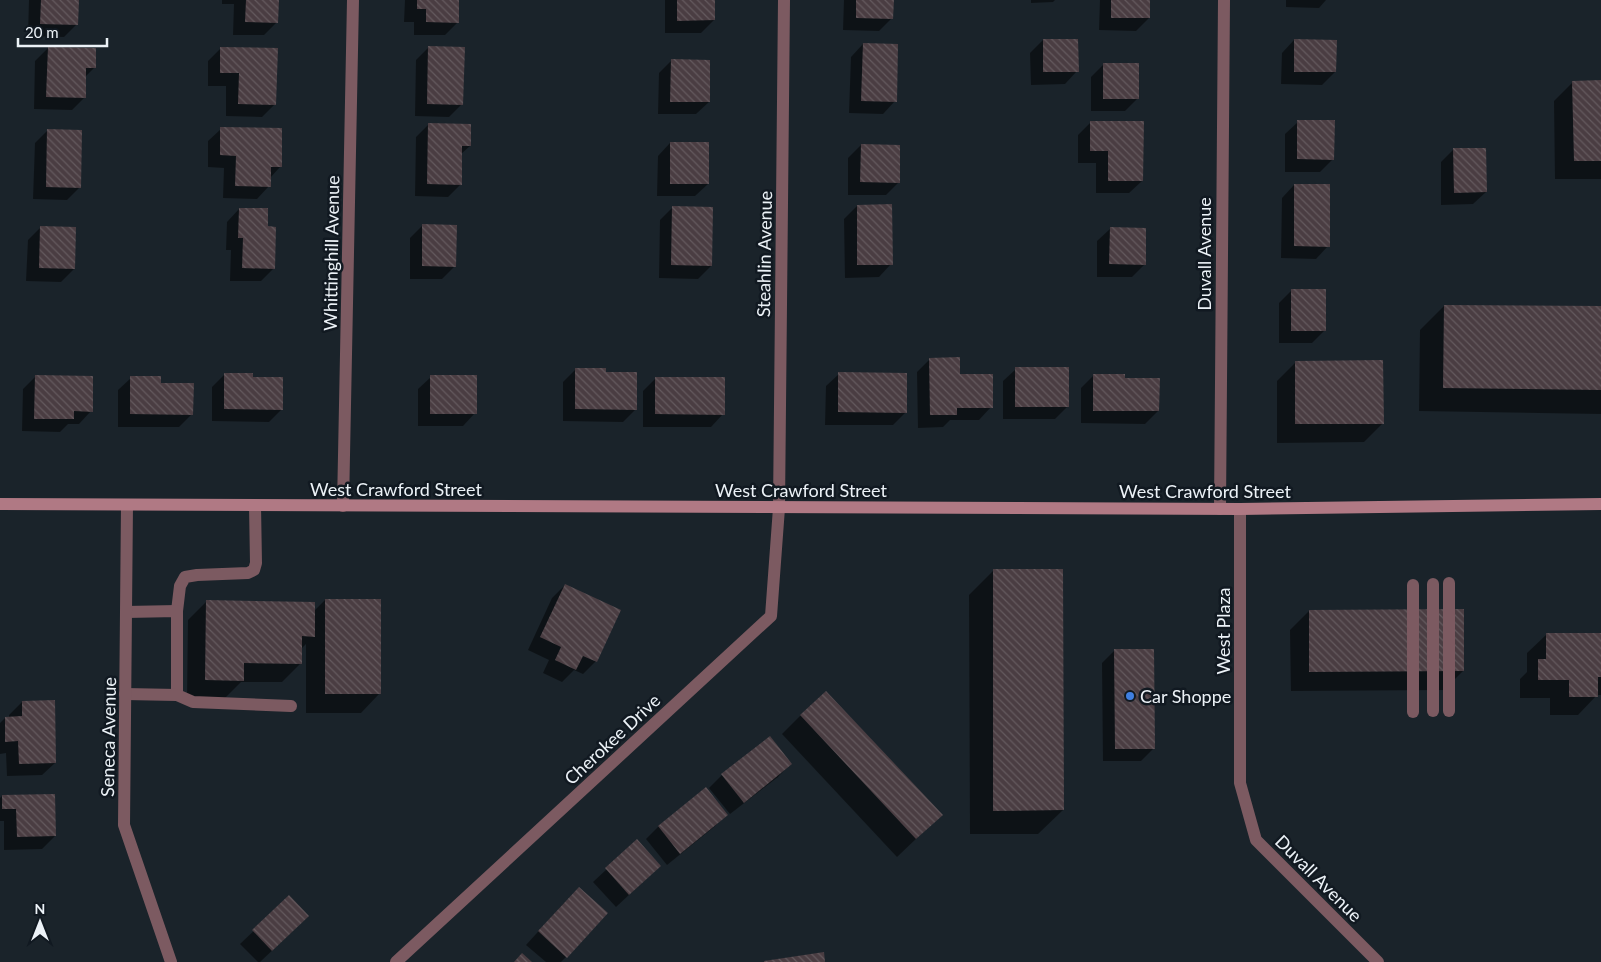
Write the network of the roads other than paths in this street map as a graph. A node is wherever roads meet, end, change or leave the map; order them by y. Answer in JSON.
{"nodes":[{"id":1,"x":353,"y":0,"type":"edge"},
{"id":2,"x":784,"y":0,"type":"edge"},
{"id":3,"x":1224,"y":0,"type":"edge"},
{"id":4,"x":0,"y":504,"type":"edge"},
{"id":5,"x":1601,"y":504,"type":"edge"},
{"id":6,"x":127,"y":505,"type":"junction"},
{"id":7,"x":255,"y":505,"type":"junction"},
{"id":8,"x":343,"y":506,"type":"junction"},
{"id":9,"x":779,"y":508,"type":"junction"},
{"id":10,"x":1220,"y":508,"type":"junction"},
{"id":11,"x":1240,"y":508,"type":"junction"},
{"id":12,"x":1449,"y":583,"type":"dead end"},
{"id":13,"x":1433,"y":584,"type":"dead end"},
{"id":14,"x":1413,"y":585,"type":"dead end"},
{"id":15,"x":177,"y":611,"type":"junction"},
{"id":16,"x":126,"y":612,"type":"junction"},
{"id":17,"x":126,"y":694,"type":"junction"},
{"id":18,"x":176,"y":695,"type":"junction"},
{"id":19,"x":291,"y":706,"type":"dead end"},
{"id":20,"x":1433,"y":711,"type":"dead end"},
{"id":21,"x":1449,"y":711,"type":"dead end"},
{"id":22,"x":1413,"y":712,"type":"dead end"},
{"id":23,"x":1240,"y":783,"type":"joint"},
{"id":24,"x":171,"y":962,"type":"edge"},
{"id":25,"x":396,"y":962,"type":"edge"},
{"id":26,"x":1378,"y":962,"type":"edge"}],
"edges":[{"from":1,"to":8,"type":"street","name":"Whittinghill Avenue"},
{"from":2,"to":9,"type":"street","name":"Steahlin Avenue"},
{"from":3,"to":10,"type":"street","name":"Duvall Avenue"},
{"from":4,"to":6,"type":"main road","name":"West Crawford Street"},
{"from":5,"to":11,"type":"main road","name":"West Crawford Street"},
{"from":6,"to":7,"type":"main road","name":"West Crawford Street"},
{"from":6,"to":16,"type":"street","name":"Seneca Avenue"},
{"from":7,"to":8,"type":"main road","name":"West Crawford Street"},
{"from":7,"to":15,"type":"street"},
{"from":8,"to":9,"type":"main road","name":"West Crawford Street"},
{"from":9,"to":10,"type":"main road","name":"West Crawford Street"},
{"from":9,"to":25,"type":"street","name":"Cherokee Drive"},
{"from":10,"to":11,"type":"main road","name":"West Crawford Street"},
{"from":11,"to":23,"type":"street","name":"West Plaza"},
{"from":12,"to":21,"type":"street"},
{"from":13,"to":20,"type":"street"},
{"from":14,"to":22,"type":"street"},
{"from":15,"to":16,"type":"street"},
{"from":15,"to":18,"type":"street"},
{"from":16,"to":17,"type":"street","name":"Seneca Avenue"},
{"from":17,"to":18,"type":"street"},
{"from":17,"to":24,"type":"street","name":"Seneca Avenue"},
{"from":18,"to":19,"type":"street"},
{"from":23,"to":26,"type":"street","name":"Duvall Avenue"}]}
